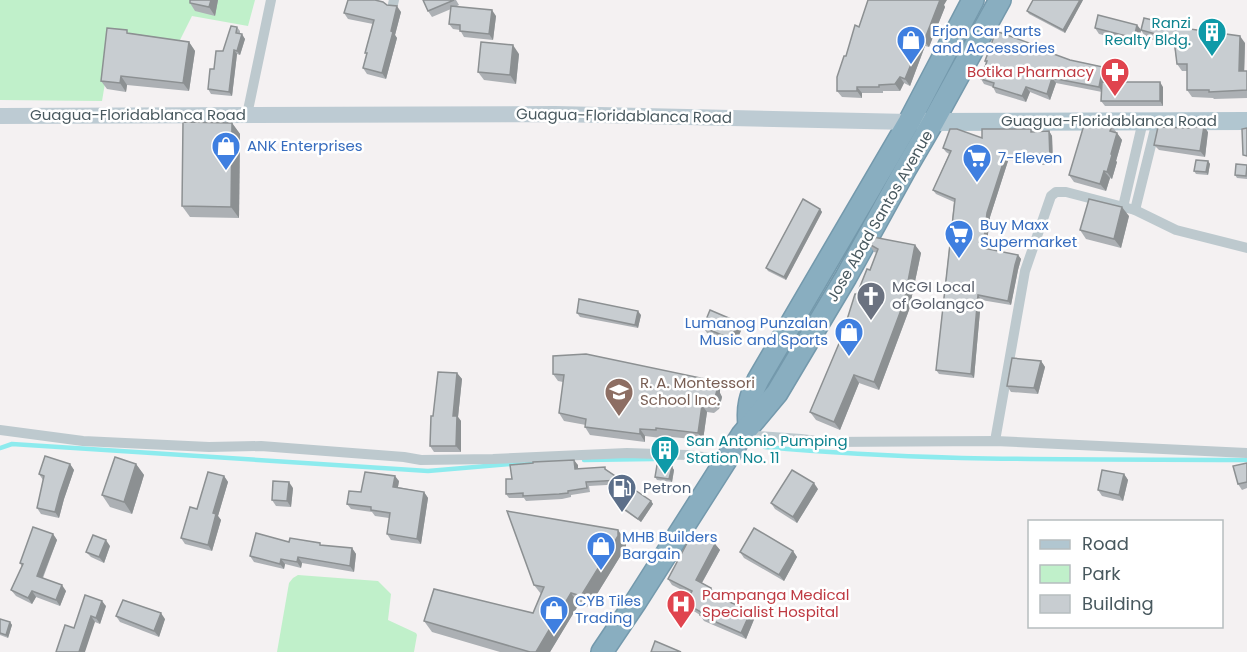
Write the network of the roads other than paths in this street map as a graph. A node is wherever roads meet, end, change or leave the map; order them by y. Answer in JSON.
{"nodes":[{"id":1,"x":271,"y":0,"type":"edge"},
{"id":2,"x":973,"y":0,"type":"edge"},
{"id":3,"x":1000,"y":0,"type":"edge"},
{"id":4,"x":248,"y":115,"type":"junction"},
{"id":5,"x":0,"y":116,"type":"edge"},
{"id":6,"x":1150,"y":121,"type":"junction"},
{"id":7,"x":1247,"y":121,"type":"edge"},
{"id":8,"x":909,"y":122,"type":"junction"},
{"id":9,"x":933,"y":122,"type":"junction"},
{"id":10,"x":1123,"y":207,"type":"junction"},
{"id":11,"x":1136,"y":210,"type":"junction"},
{"id":12,"x":1247,"y":248,"type":"edge"},
{"id":13,"x":0,"y":430,"type":"edge"},
{"id":14,"x":745,"y":430,"type":"junction"},
{"id":15,"x":994,"y":441,"type":"junction"},
{"id":16,"x":1247,"y":453,"type":"edge"},
{"id":17,"x":726,"y":459,"type":"junction"},
{"id":18,"x":602,"y":652,"type":"edge"}],
"edges":[{"from":1,"to":4,"type":"street"},
{"from":2,"to":8,"type":"highway","name":"Jose Abad Santos Avenue"},
{"from":3,"to":9,"type":"highway","name":"Jose Abad Santos Avenue"},
{"from":4,"to":5,"type":"main road","name":"Guagua-Floridablanca Road"},
{"from":4,"to":8,"type":"main road","name":"Guagua-Floridablanca Road"},
{"from":6,"to":7,"type":"main road","name":"Guagua-Floridablanca Road"},
{"from":6,"to":9,"type":"main road","name":"Guagua-Floridablanca Road"},
{"from":6,"to":10,"type":"street"},
{"from":6,"to":11,"type":"street"},
{"from":8,"to":9,"type":"main road","name":"Guagua-Floridablanca Road"},
{"from":8,"to":14,"type":"highway","name":"Jose Abad Santos Avenue"},
{"from":9,"to":14,"type":"highway","name":"Jose Abad Santos Avenue"},
{"from":10,"to":11,"type":"street"},
{"from":10,"to":15,"type":"street"},
{"from":11,"to":12,"type":"street"},
{"from":13,"to":17,"type":"street"},
{"from":14,"to":15,"type":"street"},
{"from":14,"to":17,"type":"highway","name":"Jose Abad Santos Avenue"},
{"from":15,"to":16,"type":"street"},
{"from":17,"to":18,"type":"highway","name":"Jose Abad Santos Avenue"}]}
